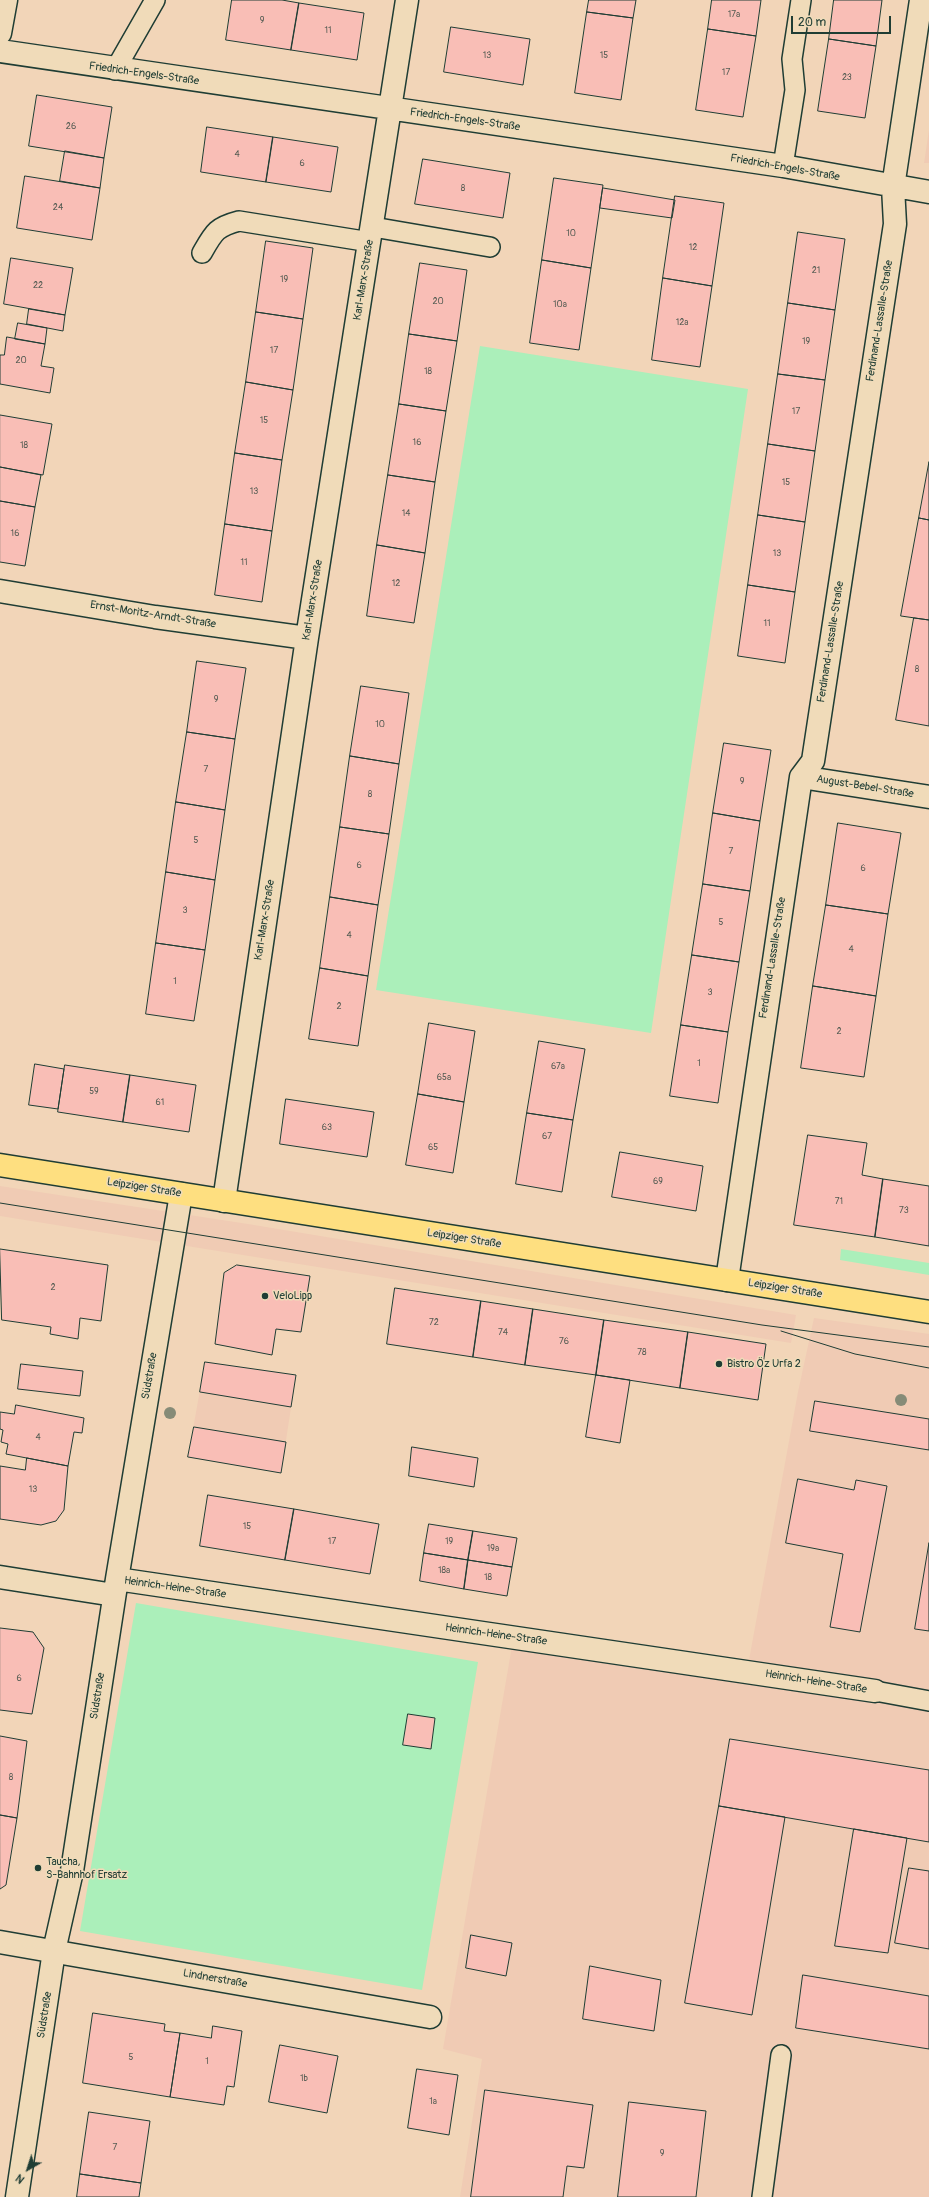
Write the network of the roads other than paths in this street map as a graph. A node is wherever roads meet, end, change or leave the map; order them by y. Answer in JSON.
{"nodes":[{"id":1,"x":6,"y":0,"type":"edge"},
{"id":2,"x":155,"y":0,"type":"edge"},
{"id":3,"x":407,"y":0,"type":"edge"},
{"id":4,"x":801,"y":0,"type":"edge"},
{"id":5,"x":921,"y":0,"type":"edge"},
{"id":6,"x":0,"y":33,"type":"edge"},
{"id":7,"x":0,"y":52,"type":"edge"},
{"id":8,"x":115,"y":70,"type":"junction"},
{"id":9,"x":391,"y":109,"type":"junction"},
{"id":10,"x":783,"y":166,"type":"junction"},
{"id":11,"x":893,"y":187,"type":"junction"},
{"id":12,"x":929,"y":192,"type":"edge"},
{"id":13,"x":372,"y":235,"type":"junction"},
{"id":14,"x":490,"y":247,"type":"dead end"},
{"id":15,"x":202,"y":252,"type":"dead end"},
{"id":16,"x":0,"y":591,"type":"edge"},
{"id":17,"x":307,"y":638,"type":"junction"},
{"id":18,"x":801,"y":777,"type":"junction"},
{"id":19,"x":929,"y":797,"type":"edge"},
{"id":20,"x":0,"y":1165,"type":"edge"},
{"id":21,"x":182,"y":1194,"type":"junction"},
{"id":22,"x":224,"y":1201,"type":"junction"},
{"id":23,"x":726,"y":1280,"type":"junction"},
{"id":24,"x":929,"y":1312,"type":"edge"},
{"id":25,"x":0,"y":1577,"type":"edge"},
{"id":26,"x":115,"y":1587,"type":"junction"},
{"id":27,"x":875,"y":1691,"type":"joint"},
{"id":28,"x":929,"y":1701,"type":"edge"},
{"id":29,"x":0,"y":1942,"type":"edge"},
{"id":30,"x":54,"y":1951,"type":"junction"},
{"id":31,"x":430,"y":2017,"type":"dead end"},
{"id":32,"x":781,"y":2055,"type":"dead end"},
{"id":33,"x":17,"y":2197,"type":"edge"},
{"id":34,"x":762,"y":2197,"type":"edge"}],
"edges":[{"from":1,"to":6,"type":"street"},
{"from":2,"to":8,"type":"lane"},
{"from":3,"to":9,"type":"street","name":"Karl-Marx-Straße"},
{"from":4,"to":10,"type":"lane"},
{"from":5,"to":11,"type":"street","name":"Ferdinand-Lassalle-Straße"},
{"from":7,"to":8,"type":"street","name":"Friedrich-Engels-Straße"},
{"from":8,"to":9,"type":"street","name":"Friedrich-Engels-Straße"},
{"from":9,"to":10,"type":"street","name":"Friedrich-Engels-Straße"},
{"from":9,"to":13,"type":"street","name":"Karl-Marx-Straße"},
{"from":10,"to":11,"type":"street","name":"Friedrich-Engels-Straße"},
{"from":11,"to":12,"type":"street","name":"Friedrich-Engels-Straße"},
{"from":11,"to":18,"type":"street","name":"Ferdinand-Lassalle-Straße"},
{"from":13,"to":14,"type":"lane"},
{"from":13,"to":15,"type":"lane"},
{"from":13,"to":17,"type":"street","name":"Karl-Marx-Straße"},
{"from":16,"to":17,"type":"street","name":"Ernst-Moritz-Arndt-Straße"},
{"from":17,"to":22,"type":"street","name":"Karl-Marx-Straße"},
{"from":18,"to":19,"type":"street","name":"August-Bebel-Straße"},
{"from":18,"to":23,"type":"street","name":"Ferdinand-Lassalle-Straße"},
{"from":20,"to":21,"type":"main road","name":"Leipziger Straße"},
{"from":21,"to":22,"type":"main road","name":"Leipziger Straße"},
{"from":21,"to":26,"type":"street","name":"Südstraße"},
{"from":22,"to":23,"type":"main road","name":"Leipziger Straße"},
{"from":23,"to":24,"type":"main road","name":"Leipziger Straße"},
{"from":25,"to":26,"type":"street","name":"Heinrich-Heine-Straße"},
{"from":26,"to":27,"type":"street","name":"Heinrich-Heine-Straße"},
{"from":26,"to":30,"type":"street","name":"Südstraße"},
{"from":27,"to":28,"type":"lane"},
{"from":29,"to":30,"type":"street","name":"Lindnerstraße"},
{"from":30,"to":31,"type":"street","name":"Lindnerstraße"},
{"from":30,"to":33,"type":"street","name":"Südstraße"},
{"from":32,"to":34,"type":"lane"}]}
